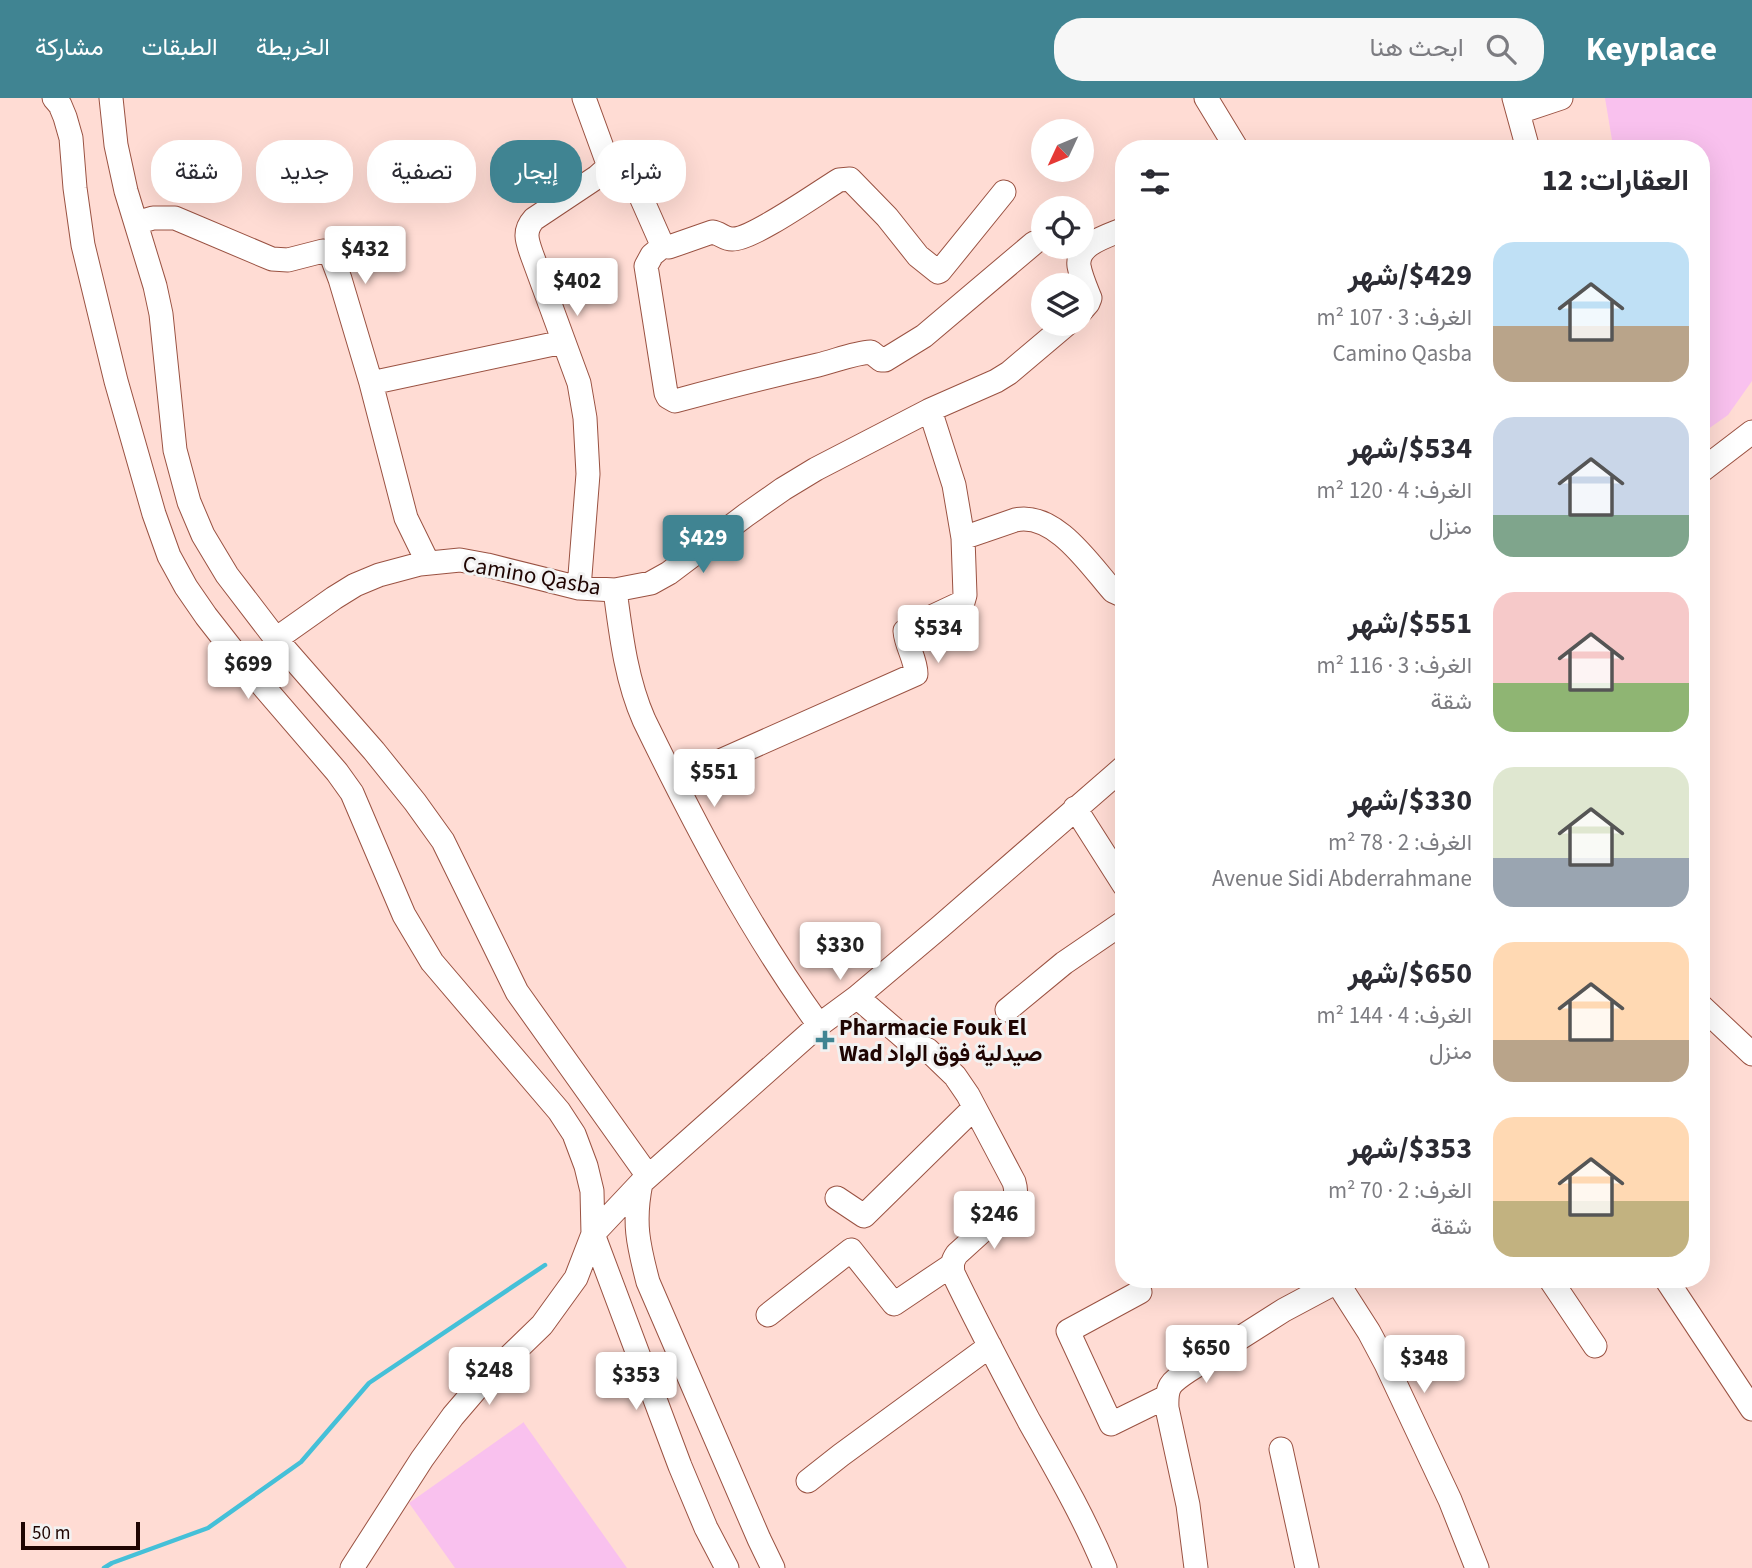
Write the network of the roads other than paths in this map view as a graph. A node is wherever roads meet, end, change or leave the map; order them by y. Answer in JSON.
{"nodes":[{"id":1,"x":54,"y":98,"type":"edge"},
{"id":2,"x":111,"y":98,"type":"edge"},
{"id":3,"x":584,"y":98,"type":"edge"},
{"id":4,"x":1206,"y":98,"type":"edge"},
{"id":5,"x":1561,"y":98,"type":"edge"},
{"id":6,"x":1517,"y":105,"type":"edge"},
{"id":7,"x":599,"y":140,"type":"edge"},
{"id":8,"x":1232,"y":140,"type":"edge"},
{"id":9,"x":1526,"y":140,"type":"edge"},
{"id":10,"x":596,"y":178,"type":"edge"},
{"id":11,"x":1004,"y":192,"type":"dead end"},
{"id":12,"x":643,"y":203,"type":"edge"},
{"id":13,"x":136,"y":223,"type":"junction"},
{"id":14,"x":1115,"y":233,"type":"edge"},
{"id":15,"x":664,"y":245,"type":"junction"},
{"id":16,"x":1031,"y":246,"type":"edge"},
{"id":17,"x":1081,"y":273,"type":"edge"},
{"id":18,"x":1053,"y":336,"type":"edge"},
{"id":19,"x":563,"y":342,"type":"junction"},
{"id":20,"x":371,"y":383,"type":"junction"},
{"id":21,"x":930,"y":410,"type":"junction"},
{"id":22,"x":1752,"y":432,"type":"edge"},
{"id":23,"x":1710,"y":464,"type":"edge"},
{"id":24,"x":963,"y":538,"type":"junction"},
{"id":25,"x":428,"y":563,"type":"junction"},
{"id":26,"x":579,"y":588,"type":"junction"},
{"id":27,"x":615,"y":590,"type":"junction"},
{"id":28,"x":1115,"y":592,"type":"edge"},
{"id":29,"x":275,"y":639,"type":"junction"},
{"id":30,"x":1115,"y":775,"type":"edge"},
{"id":31,"x":674,"y":781,"type":"junction"},
{"id":32,"x":1075,"y":808,"type":"junction"},
{"id":33,"x":1115,"y":871,"type":"edge"},
{"id":34,"x":1115,"y":928,"type":"edge"},
{"id":35,"x":857,"y":997,"type":"junction"},
{"id":36,"x":1007,"y":1010,"type":"dead end"},
{"id":37,"x":1710,"y":1014,"type":"edge"},
{"id":38,"x":819,"y":1025,"type":"junction"},
{"id":39,"x":1752,"y":1054,"type":"edge"},
{"id":40,"x":975,"y":1108,"type":"junction"},
{"id":41,"x":644,"y":1179,"type":"junction"},
{"id":42,"x":837,"y":1198,"type":"dead end"},
{"id":43,"x":593,"y":1234,"type":"junction"},
{"id":44,"x":952,"y":1265,"type":"junction"},
{"id":45,"x":1319,"y":1288,"type":"edge"},
{"id":46,"x":1341,"y":1288,"type":"edge"},
{"id":47,"x":1556,"y":1288,"type":"edge"},
{"id":48,"x":1672,"y":1288,"type":"edge"},
{"id":49,"x":1140,"y":1292,"type":"dead end"},
{"id":50,"x":768,"y":1315,"type":"dead end"},
{"id":51,"x":989,"y":1346,"type":"junction"},
{"id":52,"x":1595,"y":1346,"type":"dead end"},
{"id":53,"x":1166,"y":1397,"type":"junction"},
{"id":54,"x":1752,"y":1409,"type":"edge"},
{"id":55,"x":1281,"y":1449,"type":"dead end"},
{"id":56,"x":808,"y":1481,"type":"dead end"},
{"id":57,"x":352,"y":1568,"type":"edge"},
{"id":58,"x":727,"y":1568,"type":"edge"},
{"id":59,"x":773,"y":1568,"type":"edge"},
{"id":60,"x":1105,"y":1568,"type":"edge"},
{"id":61,"x":1196,"y":1568,"type":"edge"},
{"id":62,"x":1307,"y":1568,"type":"edge"},
{"id":63,"x":1477,"y":1568,"type":"edge"}],
"edges":[{"from":1,"to":43,"type":"street"},
{"from":2,"to":13,"type":"street"},
{"from":3,"to":7,"type":"street"},
{"from":4,"to":8,"type":"street"},
{"from":5,"to":6,"type":"street"},
{"from":6,"to":9,"type":"street"},
{"from":10,"to":19,"type":"street"},
{"from":11,"to":15,"type":"street"},
{"from":12,"to":15,"type":"street"},
{"from":13,"to":20,"type":"street"},
{"from":13,"to":29,"type":"street"},
{"from":14,"to":17,"type":"street"},
{"from":15,"to":16,"type":"street"},
{"from":18,"to":21,"type":"street","name":"Camino Qasba"},
{"from":19,"to":20,"type":"street"},
{"from":19,"to":26,"type":"street"},
{"from":20,"to":25,"type":"street"},
{"from":21,"to":24,"type":"street"},
{"from":21,"to":27,"type":"street","name":"Camino Qasba"},
{"from":22,"to":23,"type":"street"},
{"from":24,"to":28,"type":"street"},
{"from":24,"to":31,"type":"street"},
{"from":25,"to":26,"type":"street","name":"Camino Qasba"},
{"from":25,"to":29,"type":"street","name":"Camino Qasba"},
{"from":26,"to":27,"type":"street","name":"Camino Qasba"},
{"from":27,"to":31,"type":"street"},
{"from":29,"to":41,"type":"street"},
{"from":30,"to":32,"type":"street"},
{"from":31,"to":38,"type":"street"},
{"from":32,"to":33,"type":"street"},
{"from":32,"to":35,"type":"street"},
{"from":34,"to":36,"type":"street"},
{"from":35,"to":38,"type":"street"},
{"from":35,"to":40,"type":"street"},
{"from":37,"to":39,"type":"street"},
{"from":38,"to":41,"type":"street"},
{"from":40,"to":42,"type":"street"},
{"from":40,"to":44,"type":"street"},
{"from":41,"to":43,"type":"street"},
{"from":41,"to":59,"type":"street"},
{"from":43,"to":57,"type":"street"},
{"from":43,"to":58,"type":"street"},
{"from":44,"to":50,"type":"street"},
{"from":44,"to":51,"type":"street"},
{"from":45,"to":53,"type":"street"},
{"from":46,"to":63,"type":"street"},
{"from":47,"to":52,"type":"street"},
{"from":48,"to":54,"type":"street"},
{"from":49,"to":53,"type":"street"},
{"from":51,"to":56,"type":"street"},
{"from":51,"to":60,"type":"street"},
{"from":53,"to":61,"type":"street"},
{"from":55,"to":62,"type":"street"}]}
